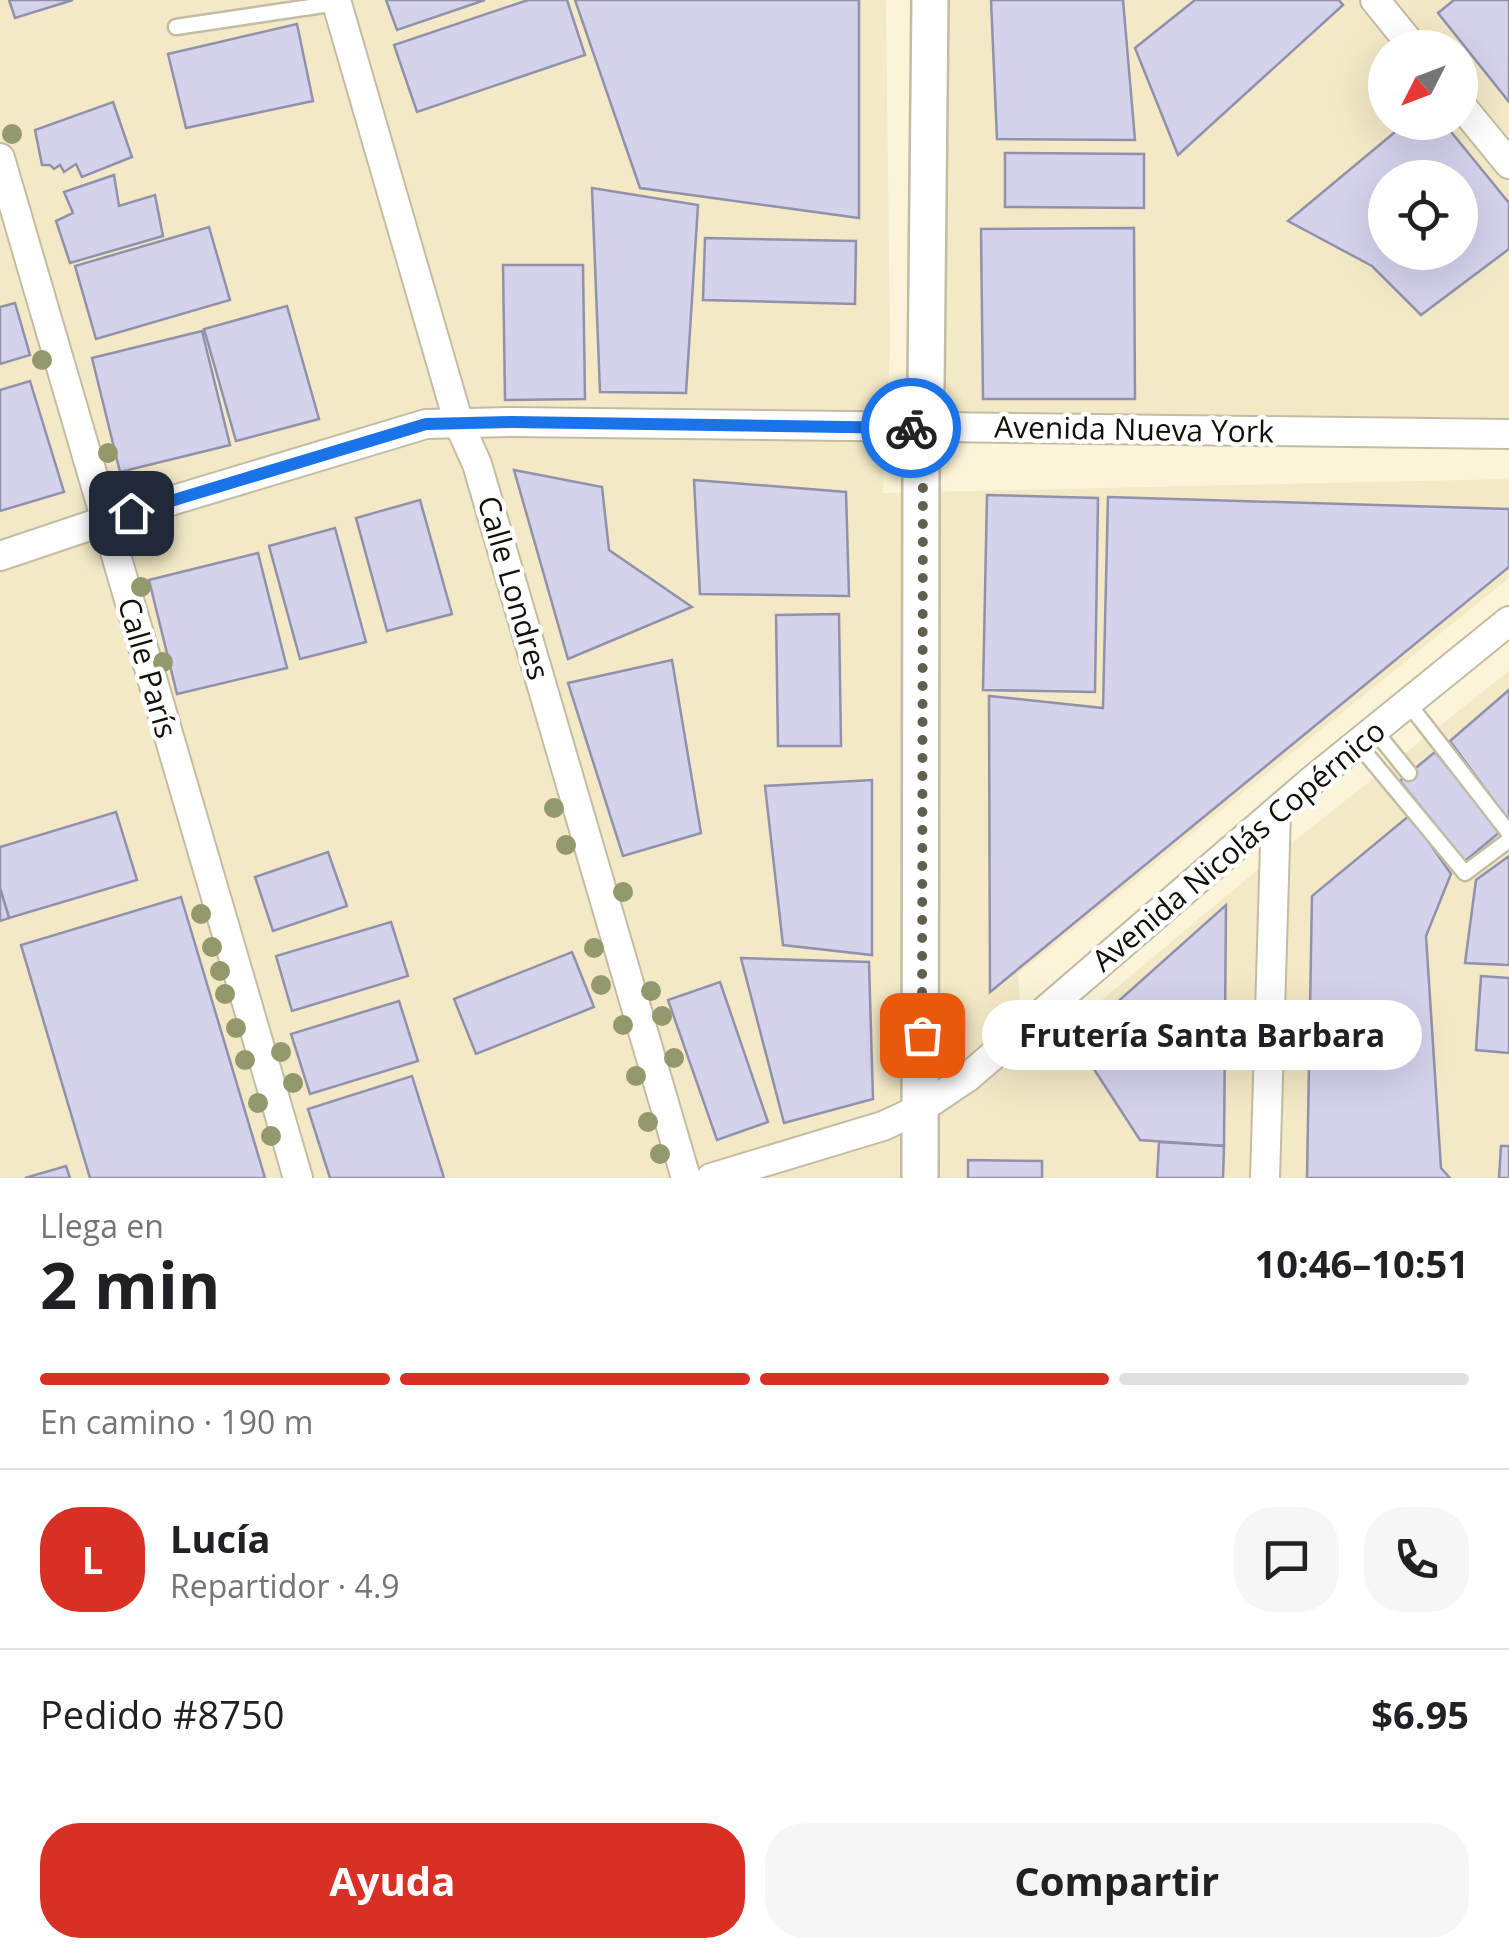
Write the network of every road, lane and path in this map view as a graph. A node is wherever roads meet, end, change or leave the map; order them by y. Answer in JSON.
{"nodes":[{"id":1,"x":930,"y":0,"type":"edge"},
{"id":2,"x":1375,"y":0,"type":"edge"},
{"id":3,"x":337,"y":1,"type":"edge"},
{"id":4,"x":176,"y":26,"type":"dead end"},
{"id":5,"x":1399,"y":30,"type":"edge"},
{"id":6,"x":1478,"y":126,"type":"edge"},
{"id":7,"x":0,"y":158,"type":"edge"},
{"id":8,"x":1509,"y":164,"type":"edge"},
{"id":9,"x":459,"y":424,"type":"junction"},
{"id":10,"x":923,"y":428,"type":"junction"},
{"id":11,"x":1509,"y":434,"type":"edge"},
{"id":12,"x":104,"y":521,"type":"junction"},
{"id":13,"x":0,"y":556,"type":"edge"},
{"id":14,"x":1509,"y":620,"type":"edge"},
{"id":15,"x":1408,"y":704,"type":"junction"},
{"id":16,"x":1367,"y":738,"type":"junction"},
{"id":17,"x":1410,"y":773,"type":"dead end"},
{"id":18,"x":1276,"y":812,"type":"junction"},
{"id":19,"x":1509,"y":836,"type":"edge"},
{"id":20,"x":922,"y":1108,"type":"junction"},
{"id":21,"x":298,"y":1178,"type":"edge"},
{"id":22,"x":686,"y":1178,"type":"edge"},
{"id":23,"x":711,"y":1178,"type":"edge"},
{"id":24,"x":920,"y":1178,"type":"edge"},
{"id":25,"x":1265,"y":1178,"type":"edge"}],
"edges":[{"from":1,"to":10,"type":"street"},
{"from":2,"to":5,"type":"street"},
{"from":3,"to":4,"type":"lane"},
{"from":3,"to":9,"type":"street","name":"Calle Londres"},
{"from":6,"to":8,"type":"street"},
{"from":7,"to":12,"type":"street","name":"Calle París"},
{"from":9,"to":10,"type":"street","name":"Avenida Nueva York"},
{"from":9,"to":12,"type":"street","name":"Avenida Nueva York"},
{"from":9,"to":22,"type":"street","name":"Calle Londres"},
{"from":10,"to":11,"type":"street","name":"Avenida Nueva York"},
{"from":10,"to":20,"type":"street"},
{"from":12,"to":13,"type":"street","name":"Avenida Nueva York"},
{"from":12,"to":21,"type":"street","name":"Calle París"},
{"from":14,"to":15,"type":"street","name":"Avenida Nicolás Copérnico"},
{"from":15,"to":16,"type":"street","name":"Avenida Nicolás Copérnico"},
{"from":15,"to":19,"type":"lane"},
{"from":16,"to":17,"type":"lane"},
{"from":16,"to":18,"type":"street","name":"Avenida Nicolás Copérnico"},
{"from":16,"to":19,"type":"lane"},
{"from":18,"to":20,"type":"street","name":"Avenida Nicolás Copérnico"},
{"from":18,"to":25,"type":"street"},
{"from":20,"to":23,"type":"street","name":"Avenida Nicolás Copérnico"},
{"from":20,"to":24,"type":"street"}]}
